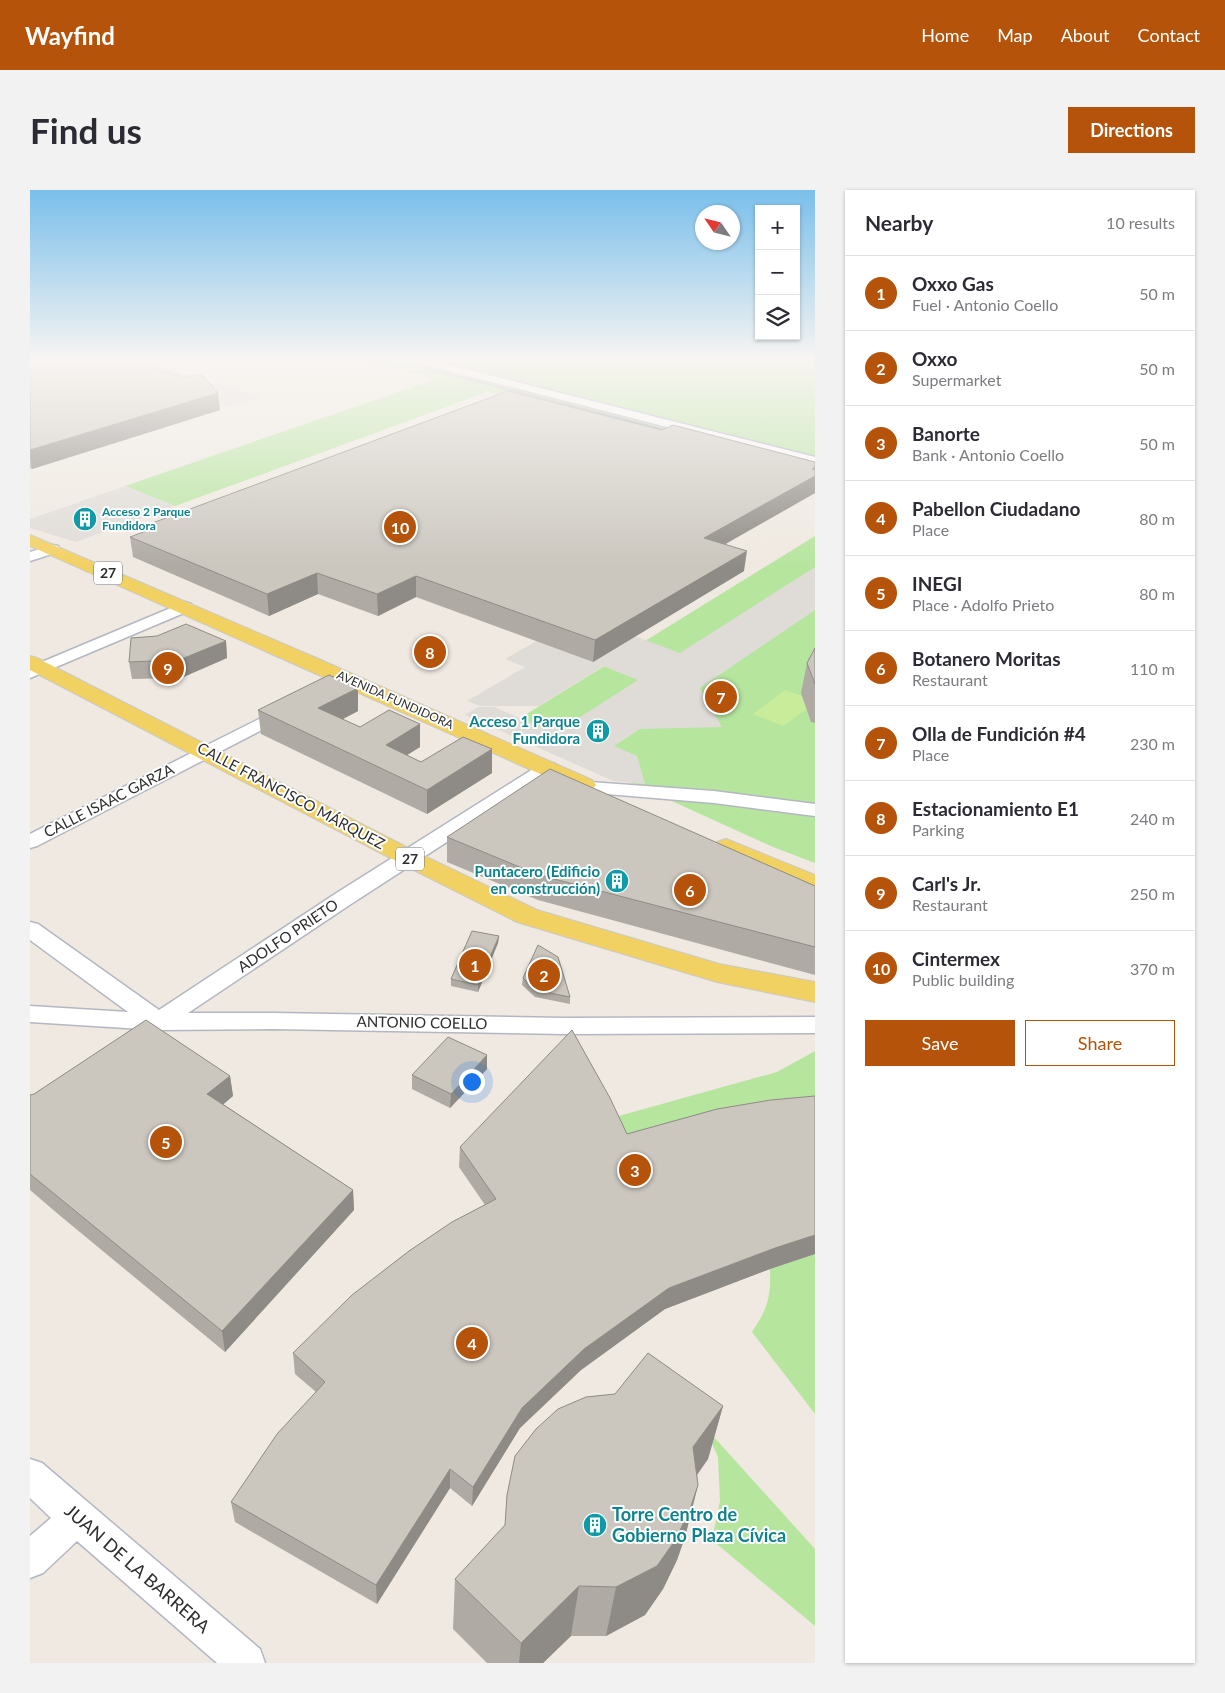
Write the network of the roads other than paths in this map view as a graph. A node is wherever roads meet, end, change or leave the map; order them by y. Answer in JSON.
{"nodes":[{"id":1,"x":692,"y":430,"type":"edge"},
{"id":2,"x":815,"y":461,"type":"edge"},
{"id":3,"x":30,"y":540,"type":"edge"},
{"id":4,"x":53,"y":548,"type":"junction"},
{"id":5,"x":30,"y":557,"type":"edge"},
{"id":6,"x":185,"y":607,"type":"junction"},
{"id":7,"x":34,"y":668,"type":"edge"},
{"id":8,"x":298,"y":705,"type":"edge"},
{"id":9,"x":206,"y":752,"type":"junction"},
{"id":10,"x":548,"y":768,"type":"junction"},
{"id":11,"x":590,"y":788,"type":"junction"},
{"id":12,"x":815,"y":810,"type":"edge"},
{"id":13,"x":654,"y":816,"type":"edge"},
{"id":14,"x":708,"y":839,"type":"edge"},
{"id":15,"x":30,"y":842,"type":"edge"},
{"id":16,"x":407,"y":857,"type":"junction"},
{"id":17,"x":815,"y":885,"type":"edge"},
{"id":18,"x":30,"y":929,"type":"edge"},
{"id":19,"x":815,"y":992,"type":"edge"},
{"id":20,"x":30,"y":1014,"type":"edge"},
{"id":21,"x":159,"y":1022,"type":"junction"},
{"id":22,"x":815,"y":1025,"type":"edge"},
{"id":23,"x":127,"y":1043,"type":"edge"},
{"id":24,"x":30,"y":1474,"type":"edge"},
{"id":25,"x":76,"y":1518,"type":"junction"},
{"id":26,"x":30,"y":1560,"type":"edge"},
{"id":27,"x":237,"y":1660,"type":"edge"}],
"edges":[{"from":1,"to":2,"type":"street"},
{"from":3,"to":4,"type":"main road","name":"AVENIDA FUNDIDORA","number":"27"},
{"from":4,"to":5,"type":"street"},
{"from":4,"to":6,"type":"main road","name":"AVENIDA FUNDIDORA","number":"27"},
{"from":6,"to":7,"type":"street"},
{"from":6,"to":10,"type":"main road","name":"AVENIDA FUNDIDORA","number":"27"},
{"from":7,"to":9,"type":"main road","name":"CALLE FRANCISCO MÁRQUEZ","number":"27"},
{"from":8,"to":9,"type":"street","name":"CALLE ISAAC GARZA"},
{"from":9,"to":15,"type":"street","name":"CALLE ISAAC GARZA"},
{"from":9,"to":16,"type":"main road","name":"CALLE FRANCISCO MÁRQUEZ","number":"27"},
{"from":10,"to":11,"type":"main road","name":"AVENIDA FUNDIDORA","number":"27"},
{"from":10,"to":16,"type":"street","name":"ADOLFO PRIETO"},
{"from":11,"to":12,"type":"street"},
{"from":11,"to":13,"type":"main road","name":"AVENIDA FUNDIDORA","number":"27"},
{"from":14,"to":17,"type":"main road"},
{"from":16,"to":19,"type":"main road","name":"CALLE FRANCISCO MÁRQUEZ","number":"27"},
{"from":16,"to":21,"type":"street","name":"ADOLFO PRIETO"},
{"from":18,"to":21,"type":"street"},
{"from":20,"to":21,"type":"street","name":"ANTONIO COELLO"},
{"from":21,"to":22,"type":"street","name":"ANTONIO COELLO"},
{"from":21,"to":23,"type":"street","name":"ADOLFO PRIETO"},
{"from":24,"to":25,"type":"street","name":"JUAN DE LA BARRERA"},
{"from":25,"to":26,"type":"street"},
{"from":25,"to":27,"type":"street","name":"JUAN DE LA BARRERA"}]}
